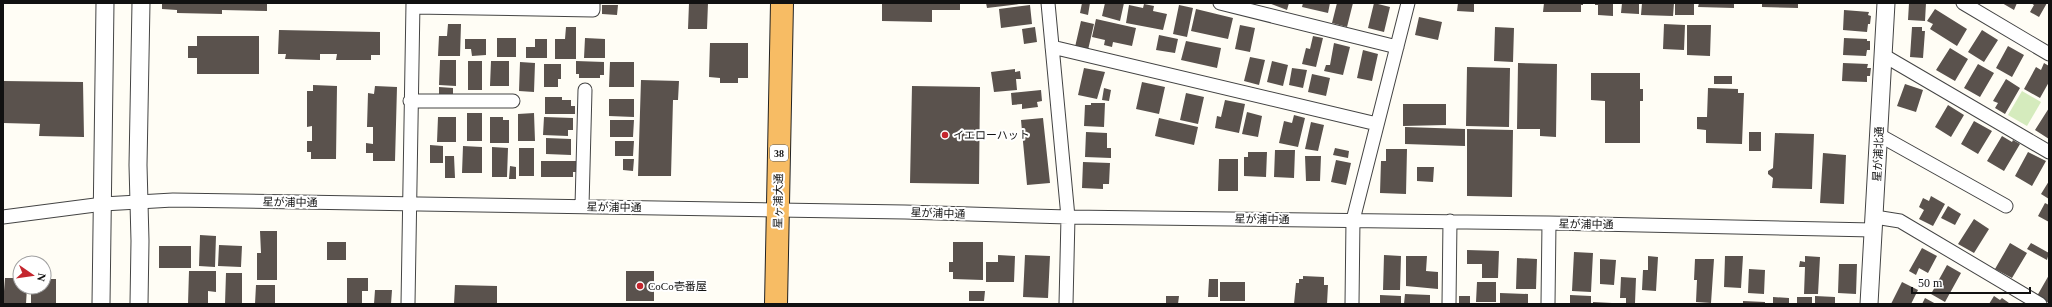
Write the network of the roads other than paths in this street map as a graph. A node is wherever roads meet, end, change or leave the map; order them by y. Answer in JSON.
{"nodes":[{"id":1,"x":105,"y":3,"type":"edge"},
{"id":2,"x":141,"y":3,"type":"edge"},
{"id":3,"x":593,"y":3,"type":"edge"},
{"id":4,"x":782,"y":3,"type":"edge"},
{"id":5,"x":1048,"y":3,"type":"edge"},
{"id":6,"x":1220,"y":3,"type":"edge"},
{"id":7,"x":1408,"y":3,"type":"edge"},
{"id":8,"x":1886,"y":3,"type":"edge"},
{"id":9,"x":1963,"y":3,"type":"edge"},
{"id":10,"x":413,"y":5,"type":"edge"},
{"id":11,"x":507,"y":6,"type":"edge"},
{"id":12,"x":1052,"y":47,"type":"junction"},
{"id":13,"x":1397,"y":47,"type":"junction"},
{"id":14,"x":2049,"y":54,"type":"edge"},
{"id":15,"x":1883,"y":55,"type":"junction"},
{"id":16,"x":585,"y":90,"type":"dead end"},
{"id":17,"x":513,"y":100,"type":"dead end"},
{"id":18,"x":410,"y":101,"type":"junction"},
{"id":19,"x":1377,"y":124,"type":"junction"},
{"id":20,"x":1879,"y":135,"type":"junction"},
{"id":21,"x":2049,"y":152,"type":"edge"},
{"id":22,"x":140,"y":202,"type":"junction"},
{"id":23,"x":103,"y":204,"type":"junction"},
{"id":24,"x":408,"y":204,"type":"junction"},
{"id":25,"x":582,"y":206,"type":"junction"},
{"id":26,"x":2006,"y":206,"type":"dead end"},
{"id":27,"x":777,"y":210,"type":"junction"},
{"id":28,"x":3,"y":217,"type":"edge"},
{"id":29,"x":1068,"y":217,"type":"junction"},
{"id":30,"x":1353,"y":220,"type":"junction"},
{"id":31,"x":1450,"y":221,"type":"junction"},
{"id":32,"x":1549,"y":223,"type":"junction"},
{"id":33,"x":1874,"y":224,"type":"junction"},
{"id":34,"x":101,"y":304,"type":"edge"},
{"id":35,"x":139,"y":304,"type":"edge"},
{"id":36,"x":408,"y":304,"type":"edge"},
{"id":37,"x":776,"y":304,"type":"edge"},
{"id":38,"x":1066,"y":304,"type":"edge"},
{"id":39,"x":1352,"y":304,"type":"edge"},
{"id":40,"x":1450,"y":304,"type":"edge"},
{"id":41,"x":1548,"y":304,"type":"edge"},
{"id":42,"x":1869,"y":304,"type":"edge"},
{"id":43,"x":2040,"y":304,"type":"edge"}],
"edges":[{"from":1,"to":23,"type":"street"},
{"from":2,"to":22,"type":"street"},
{"from":3,"to":11,"type":"street"},
{"from":4,"to":27,"type":"highway","name":"星ヶ浦大通","number":"38"},
{"from":5,"to":12,"type":"street"},
{"from":6,"to":13,"type":"street"},
{"from":7,"to":13,"type":"street"},
{"from":8,"to":15,"type":"street","name":"星が浦北通"},
{"from":9,"to":14,"type":"street"},
{"from":10,"to":11,"type":"street"},
{"from":10,"to":18,"type":"street"},
{"from":12,"to":19,"type":"street"},
{"from":12,"to":29,"type":"street"},
{"from":13,"to":19,"type":"street"},
{"from":15,"to":20,"type":"street","name":"星が浦北通"},
{"from":15,"to":21,"type":"street"},
{"from":16,"to":25,"type":"street"},
{"from":17,"to":18,"type":"street"},
{"from":18,"to":24,"type":"street"},
{"from":19,"to":30,"type":"street"},
{"from":20,"to":26,"type":"street"},
{"from":20,"to":33,"type":"street","name":"星が浦北通"},
{"from":22,"to":23,"type":"street","name":"星が浦中通"},
{"from":22,"to":24,"type":"street","name":"星が浦中通"},
{"from":22,"to":35,"type":"street"},
{"from":23,"to":28,"type":"street","name":"星が浦中通"},
{"from":23,"to":34,"type":"street"},
{"from":24,"to":25,"type":"street","name":"星が浦中通"},
{"from":24,"to":36,"type":"street"},
{"from":25,"to":27,"type":"street","name":"星が浦中通"},
{"from":27,"to":29,"type":"street","name":"星が浦中通"},
{"from":27,"to":37,"type":"highway","name":"星ヶ浦大通","number":"38"},
{"from":29,"to":30,"type":"street","name":"星が浦中通"},
{"from":29,"to":38,"type":"street"},
{"from":30,"to":31,"type":"street","name":"星が浦中通"},
{"from":30,"to":39,"type":"street"},
{"from":31,"to":32,"type":"street","name":"星が浦中通"},
{"from":31,"to":40,"type":"street"},
{"from":32,"to":33,"type":"street","name":"星が浦中通"},
{"from":32,"to":41,"type":"street"},
{"from":33,"to":42,"type":"street","name":"星が浦北通"},
{"from":33,"to":43,"type":"street","name":"星が浦中通"}]}
